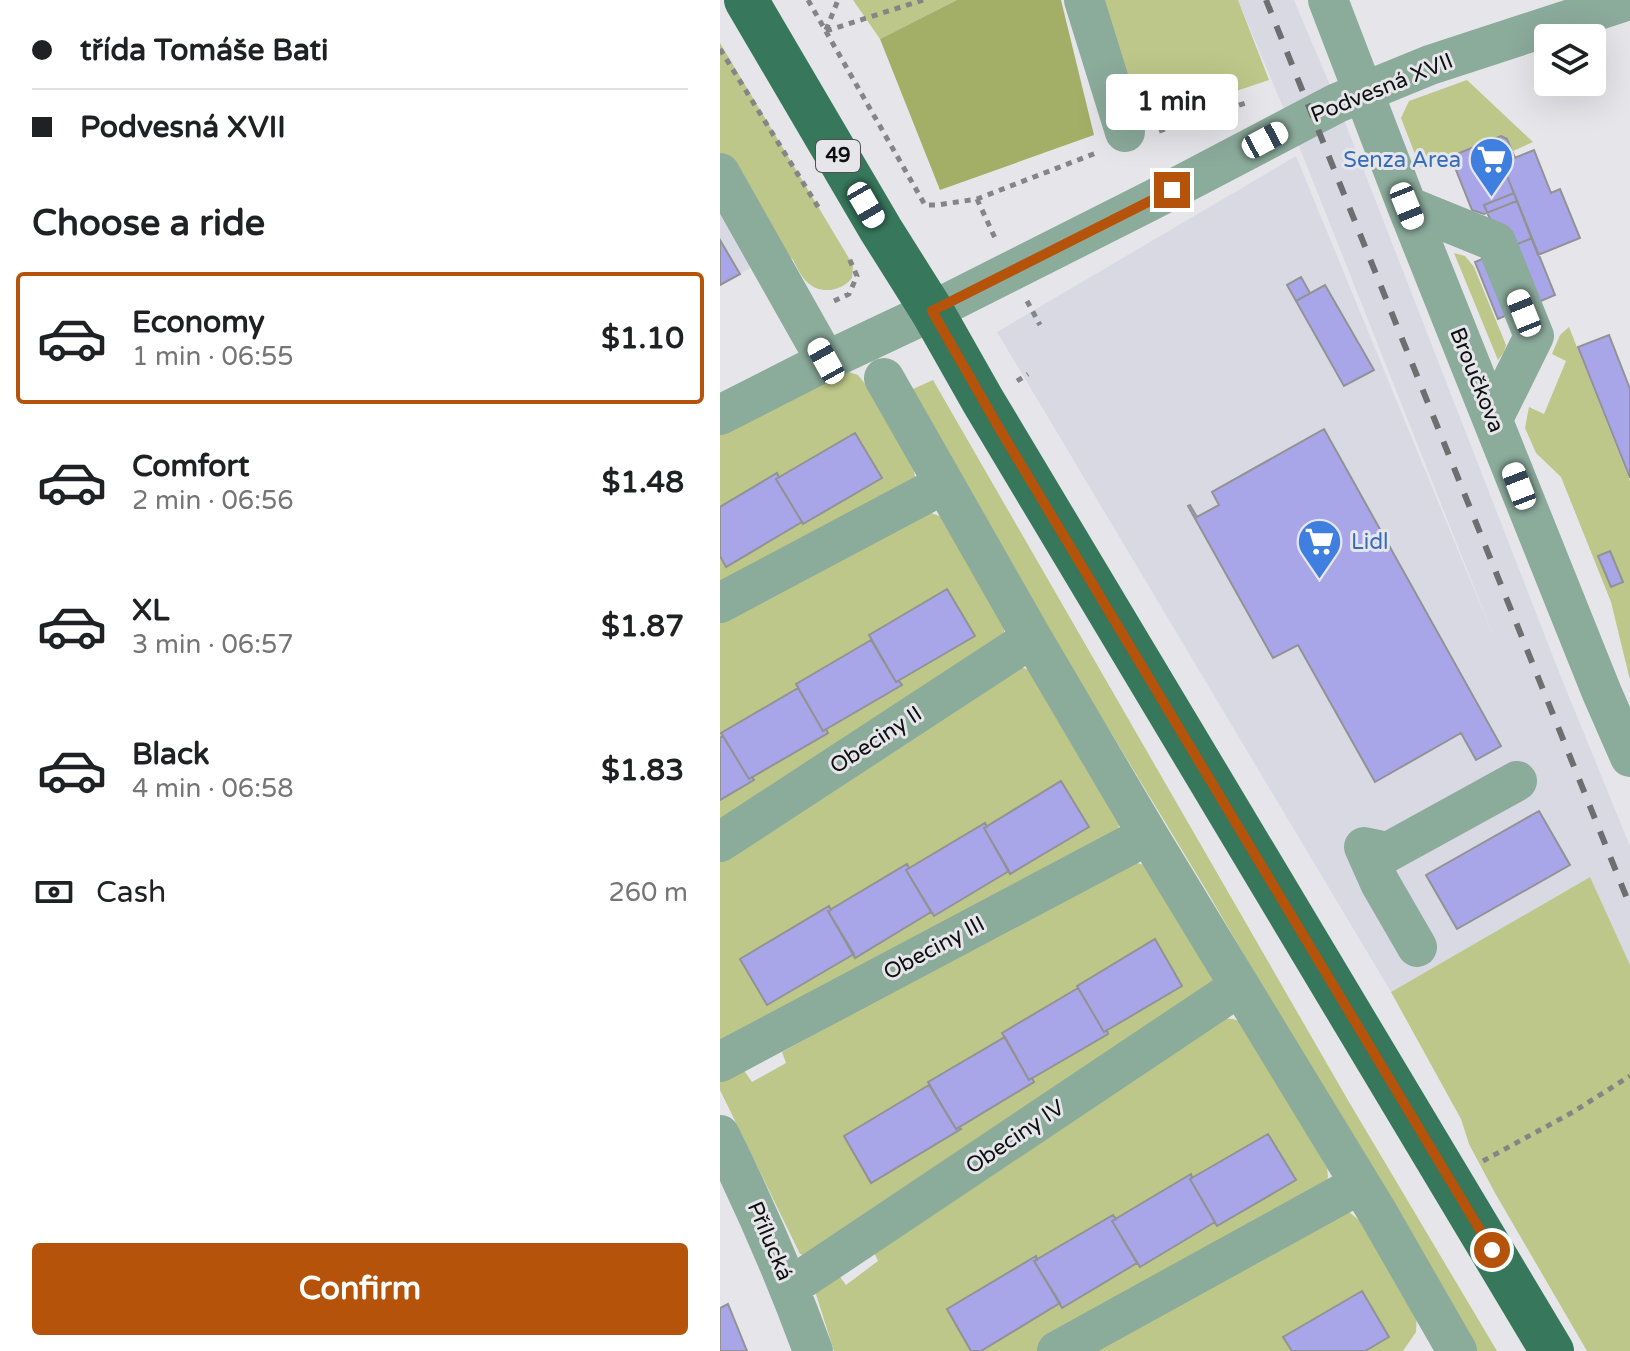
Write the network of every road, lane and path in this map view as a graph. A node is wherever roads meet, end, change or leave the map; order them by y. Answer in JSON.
{"nodes":[{"id":1,"x":746,"y":0,"type":"edge"},
{"id":2,"x":808,"y":0,"type":"edge"},
{"id":3,"x":838,"y":0,"type":"edge"},
{"id":4,"x":923,"y":0,"type":"edge"},
{"id":5,"x":1084,"y":0,"type":"edge"},
{"id":6,"x":1328,"y":0,"type":"edge"},
{"id":7,"x":1629,"y":0,"type":"edge"},
{"id":8,"x":826,"y":31,"type":"junction"},
{"id":9,"x":720,"y":49,"type":"edge"},
{"id":10,"x":1364,"y":90,"type":"junction"},
{"id":11,"x":1249,"y":102,"type":"dead end"},
{"id":12,"x":1128,"y":138,"type":"junction"},
{"id":13,"x":720,"y":173,"type":"edge"},
{"id":14,"x":1407,"y":206,"type":"junction"},
{"id":15,"x":820,"y":210,"type":"dead end"},
{"id":16,"x":845,"y":251,"type":"dead end"},
{"id":17,"x":826,"y":305,"type":"dead end"},
{"id":18,"x":932,"y":311,"type":"junction"},
{"id":19,"x":826,"y":361,"type":"junction"},
{"id":20,"x":884,"y":378,"type":"dead end"},
{"id":21,"x":720,"y":415,"type":"edge"},
{"id":22,"x":1493,"y":419,"type":"junction"},
{"id":23,"x":944,"y":484,"type":"junction"},
{"id":24,"x":720,"y":603,"type":"edge"},
{"id":25,"x":1032,"y":638,"type":"junction"},
{"id":26,"x":1630,"y":757,"type":"edge"},
{"id":27,"x":1517,"y":781,"type":"dead end"},
{"id":28,"x":1148,"y":835,"type":"junction"},
{"id":29,"x":720,"y":842,"type":"edge"},
{"id":30,"x":1417,"y":947,"type":"dead end"},
{"id":31,"x":1240,"y":986,"type":"junction"},
{"id":32,"x":720,"y":1062,"type":"edge"},
{"id":33,"x":1630,"y":1076,"type":"edge"},
{"id":34,"x":720,"y":1135,"type":"edge"},
{"id":35,"x":1447,"y":1174,"type":"junction"},
{"id":36,"x":1360,"y":1184,"type":"junction"},
{"id":37,"x":790,"y":1287,"type":"junction"},
{"id":38,"x":1440,"y":1345,"type":"edge"},
{"id":39,"x":813,"y":1351,"type":"edge"},
{"id":40,"x":1057,"y":1351,"type":"edge"},
{"id":41,"x":1552,"y":1351,"type":"edge"}],
"edges":[{"from":1,"to":18,"type":"main road","number":"49"},
{"from":2,"to":8,"type":"path"},
{"from":3,"to":8,"type":"path"},
{"from":4,"to":8,"type":"path"},
{"from":5,"to":12,"type":"street"},
{"from":6,"to":10,"type":"street","name":"Broučkova"},
{"from":7,"to":10,"type":"street","name":"Podvesná XVII"},
{"from":8,"to":12,"type":"path"},
{"from":9,"to":15,"type":"path"},
{"from":10,"to":14,"type":"street","name":"Broučkova"},
{"from":10,"to":18,"type":"street","name":"Podvesná XVII"},
{"from":11,"to":12,"type":"path"},
{"from":13,"to":19,"type":"street"},
{"from":14,"to":22,"type":"street","name":"Broučkova"},
{"from":14,"to":22,"type":"street"},
{"from":16,"to":17,"type":"path"},
{"from":18,"to":19,"type":"street","name":"Podvesná XVII"},
{"from":18,"to":35,"type":"main road","number":"49"},
{"from":19,"to":21,"type":"street","name":"Podvesná XVII"},
{"from":20,"to":23,"type":"street"},
{"from":22,"to":26,"type":"street","name":"Broučkova"},
{"from":23,"to":24,"type":"street"},
{"from":23,"to":25,"type":"street"},
{"from":25,"to":28,"type":"street"},
{"from":25,"to":29,"type":"street","name":"Obeciny II"},
{"from":27,"to":30,"type":"street"},
{"from":28,"to":31,"type":"street"},
{"from":28,"to":32,"type":"street","name":"Obeciny III"},
{"from":31,"to":36,"type":"street"},
{"from":31,"to":37,"type":"street","name":"Obeciny IV"},
{"from":33,"to":35,"type":"path"},
{"from":34,"to":37,"type":"street","name":"Přílucká"},
{"from":35,"to":41,"type":"main road","number":"49"},
{"from":36,"to":38,"type":"street"},
{"from":36,"to":40,"type":"street"},
{"from":37,"to":39,"type":"street","name":"Přílucká"}]}
